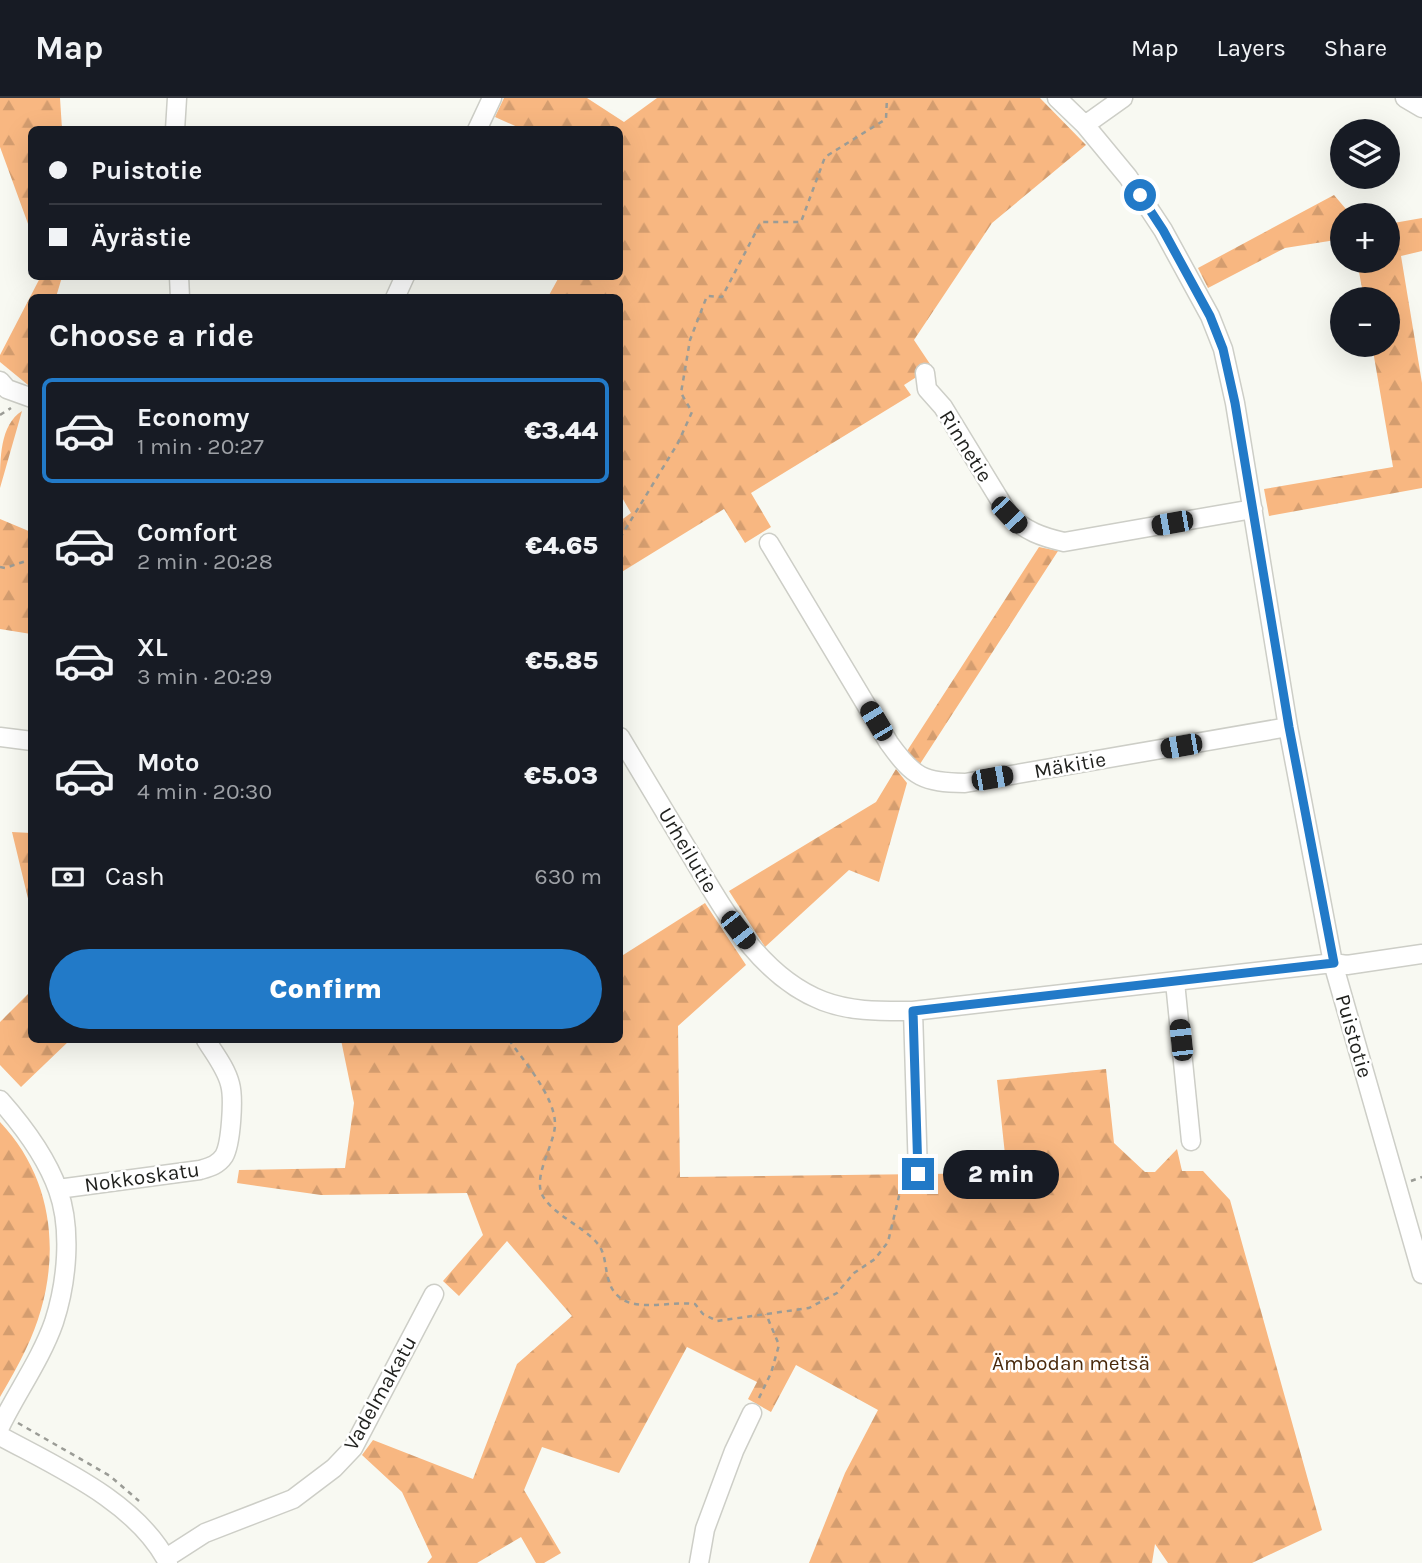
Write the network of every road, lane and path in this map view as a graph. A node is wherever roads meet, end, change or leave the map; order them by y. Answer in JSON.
{"nodes":[{"id":1,"x":177,"y":98,"type":"edge"},
{"id":2,"x":492,"y":98,"type":"edge"},
{"id":3,"x":887,"y":98,"type":"edge"},
{"id":4,"x":1058,"y":98,"type":"edge"},
{"id":5,"x":1123,"y":98,"type":"edge"},
{"id":6,"x":1405,"y":98,"type":"edge"},
{"id":7,"x":1422,"y":108,"type":"edge"},
{"id":8,"x":1085,"y":125,"type":"junction"},
{"id":9,"x":175,"y":126,"type":"edge"},
{"id":10,"x":479,"y":126,"type":"edge"},
{"id":11,"x":925,"y":373,"type":"dead end"},
{"id":12,"x":2,"y":390,"type":"edge"},
{"id":13,"x":28,"y":397,"type":"edge"},
{"id":14,"x":1253,"y":509,"type":"junction"},
{"id":15,"x":623,"y":533,"type":"edge"},
{"id":16,"x":769,"y":542,"type":"dead end"},
{"id":17,"x":28,"y":560,"type":"edge"},
{"id":18,"x":0,"y":567,"type":"edge"},
{"id":19,"x":1289,"y":727,"type":"junction"},
{"id":20,"x":0,"y":737,"type":"edge"},
{"id":21,"x":28,"y":740,"type":"edge"},
{"id":22,"x":623,"y":742,"type":"edge"},
{"id":23,"x":1422,"y":954,"type":"edge"},
{"id":24,"x":1334,"y":963,"type":"junction"},
{"id":25,"x":1175,"y":982,"type":"junction"},
{"id":26,"x":913,"y":1011,"type":"junction"},
{"id":27,"x":208,"y":1043,"type":"edge"},
{"id":28,"x":511,"y":1043,"type":"edge"},
{"id":29,"x":0,"y":1100,"type":"edge"},
{"id":30,"x":1191,"y":1141,"type":"dead end"},
{"id":31,"x":918,"y":1174,"type":"joint"},
{"id":32,"x":1422,"y":1177,"type":"edge"},
{"id":33,"x":1408,"y":1182,"type":"dead end"},
{"id":34,"x":58,"y":1189,"type":"junction"},
{"id":35,"x":1422,"y":1273,"type":"edge"},
{"id":36,"x":433,"y":1294,"type":"dead end"},
{"id":37,"x":766,"y":1314,"type":"junction"},
{"id":38,"x":752,"y":1413,"type":"joint"},
{"id":39,"x":0,"y":1427,"type":"edge"},
{"id":40,"x":0,"y":1436,"type":"edge"},
{"id":41,"x":167,"y":1561,"type":"edge"},
{"id":42,"x":699,"y":1563,"type":"edge"}],
"edges":[{"from":1,"to":9,"type":"street"},
{"from":2,"to":10,"type":"street"},
{"from":3,"to":15,"type":"path"},
{"from":4,"to":8,"type":"street","name":"Puistotie"},
{"from":5,"to":8,"type":"street"},
{"from":6,"to":7,"type":"street"},
{"from":8,"to":14,"type":"street","name":"Puistotie"},
{"from":11,"to":14,"type":"street","name":"Rinnetie"},
{"from":12,"to":13,"type":"street"},
{"from":14,"to":19,"type":"street","name":"Puistotie"},
{"from":16,"to":19,"type":"street","name":"Mäkitie"},
{"from":17,"to":18,"type":"path"},
{"from":19,"to":24,"type":"street","name":"Puistotie"},
{"from":20,"to":21,"type":"street"},
{"from":22,"to":26,"type":"street","name":"Urheilutie"},
{"from":23,"to":24,"type":"street","name":"Urheilutie"},
{"from":24,"to":25,"type":"street","name":"Urheilutie"},
{"from":24,"to":35,"type":"street","name":"Puistotie"},
{"from":25,"to":26,"type":"street","name":"Urheilutie"},
{"from":25,"to":30,"type":"street"},
{"from":26,"to":31,"type":"street"},
{"from":27,"to":34,"type":"street","name":"Nokkoskatu"},
{"from":28,"to":37,"type":"path"},
{"from":29,"to":34,"type":"street"},
{"from":31,"to":37,"type":"path"},
{"from":32,"to":33,"type":"path"},
{"from":34,"to":39,"type":"street"},
{"from":36,"to":41,"type":"street","name":"Vadelmakatu"},
{"from":37,"to":38,"type":"path"},
{"from":38,"to":42,"type":"street"},
{"from":40,"to":41,"type":"street"}]}
